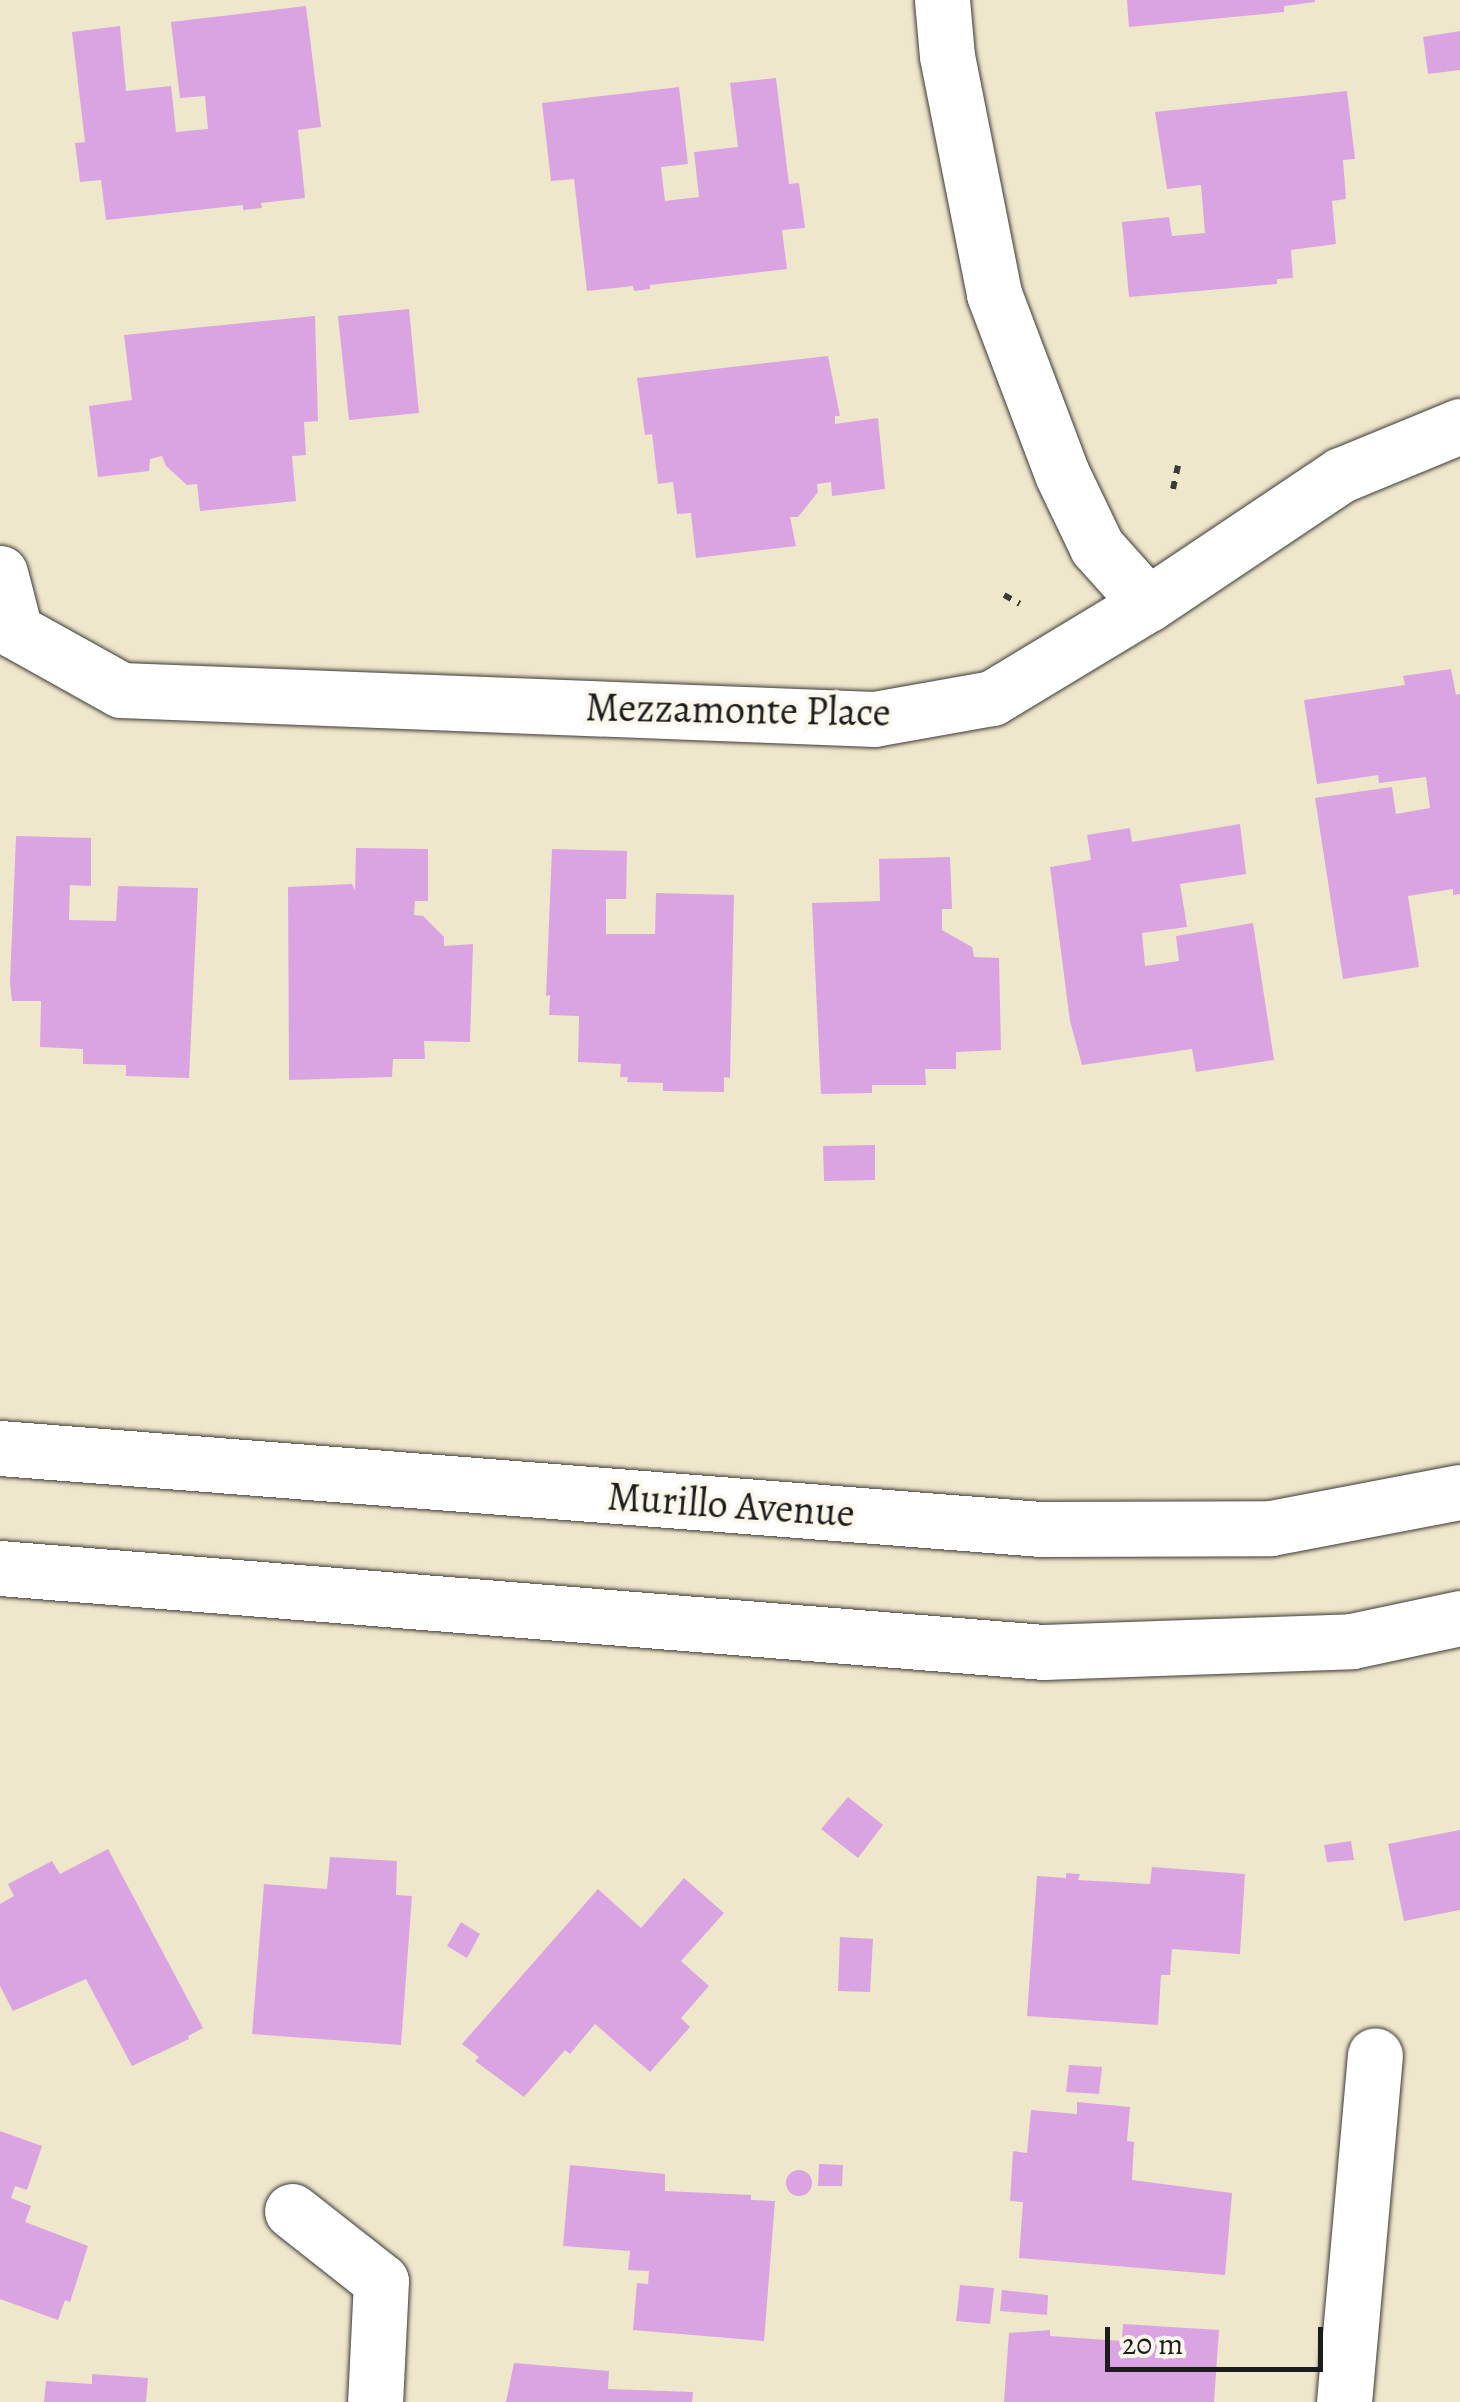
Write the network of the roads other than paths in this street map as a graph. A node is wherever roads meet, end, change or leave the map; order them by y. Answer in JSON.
{"nodes":[{"id":1,"x":942,"y":0,"type":"edge"},
{"id":2,"x":1460,"y":426,"type":"edge"},
{"id":3,"x":0,"y":573,"type":"edge"},
{"id":4,"x":1148,"y":604,"type":"junction"},
{"id":5,"x":0,"y":1448,"type":"edge"},
{"id":6,"x":1460,"y":1492,"type":"edge"},
{"id":7,"x":0,"y":1568,"type":"edge"},
{"id":8,"x":1460,"y":1618,"type":"edge"},
{"id":9,"x":1375,"y":2055,"type":"dead end"},
{"id":10,"x":292,"y":2211,"type":"dead end"},
{"id":11,"x":375,"y":2402,"type":"edge"},
{"id":12,"x":1344,"y":2402,"type":"edge"}],
"edges":[{"from":1,"to":4,"type":"main road"},
{"from":2,"to":4,"type":"main road","name":"Mezzamonte Place"},
{"from":3,"to":4,"type":"main road","name":"Mezzamonte Place"},
{"from":5,"to":6,"type":"main road","name":"Murillo Avenue"},
{"from":7,"to":8,"type":"main road"},
{"from":9,"to":12,"type":"main road"},
{"from":10,"to":11,"type":"main road"}]}
